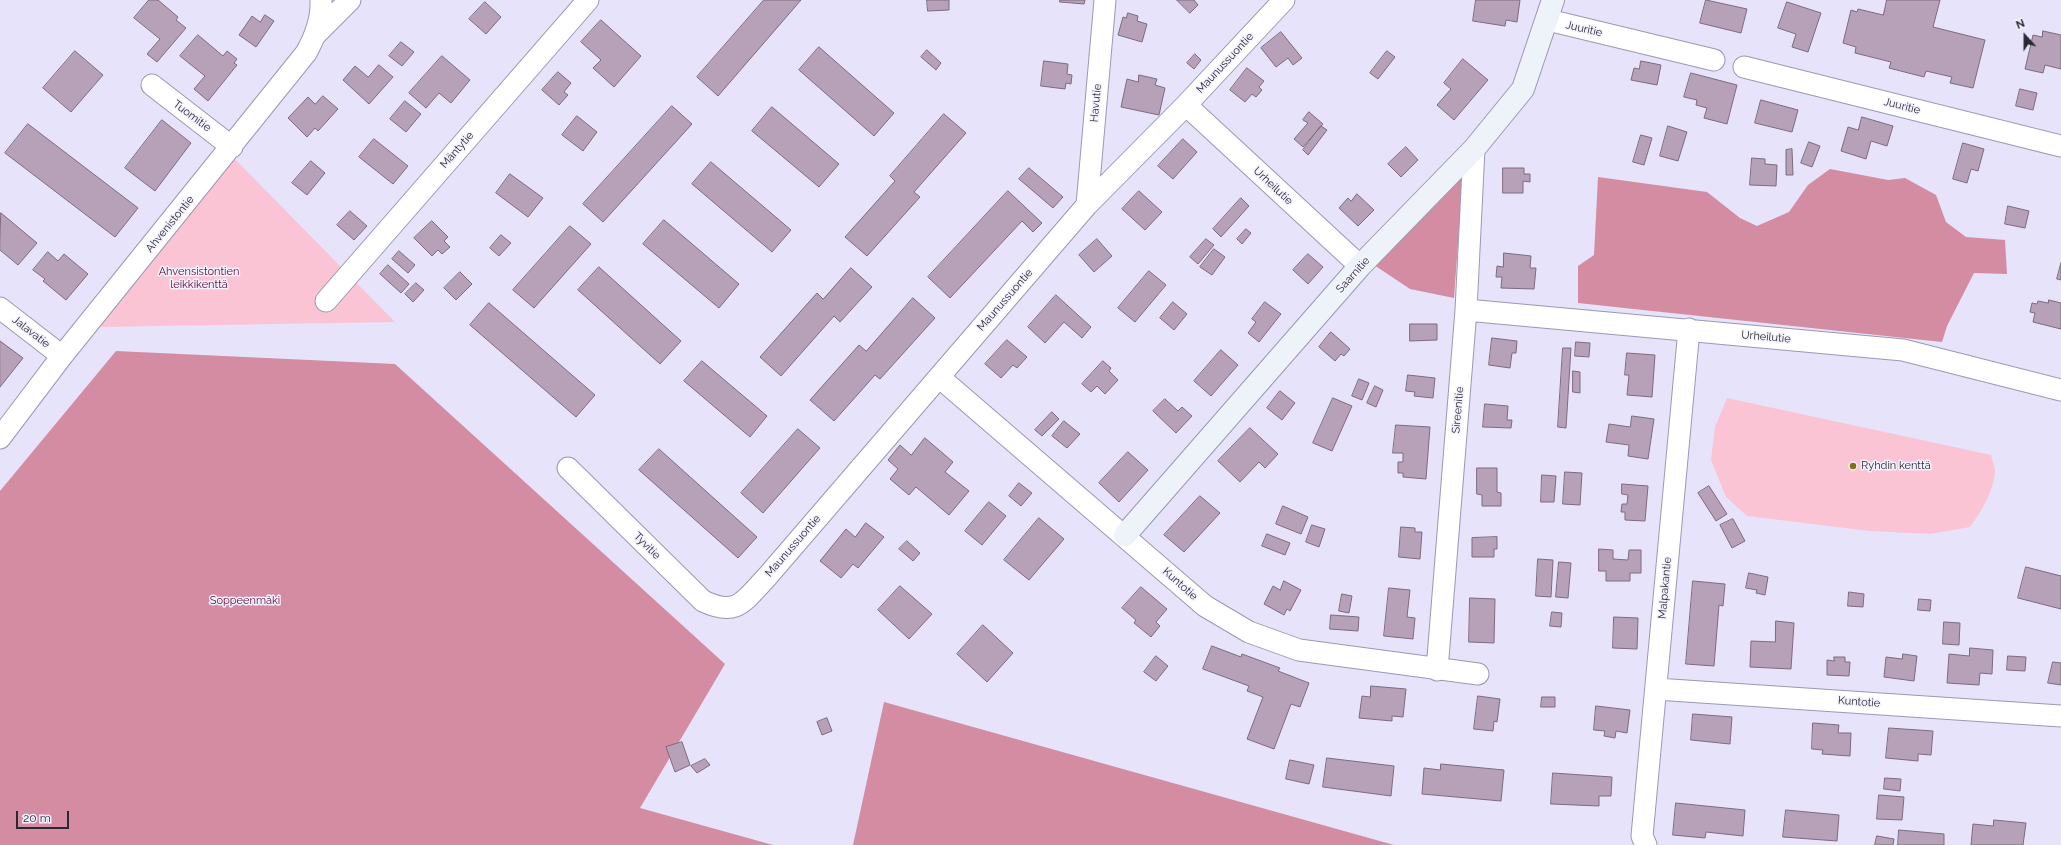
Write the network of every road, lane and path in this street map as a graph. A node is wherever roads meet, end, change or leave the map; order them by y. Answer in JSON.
{"nodes":[{"id":1,"x":321,"y":0,"type":"edge"},
{"id":2,"x":350,"y":0,"type":"edge"},
{"id":3,"x":588,"y":0,"type":"edge"},
{"id":4,"x":1105,"y":0,"type":"edge"},
{"id":5,"x":1284,"y":0,"type":"edge"},
{"id":6,"x":1550,"y":10,"type":"edge"},
{"id":7,"x":315,"y":35,"type":"junction"},
{"id":8,"x":1714,"y":60,"type":"dead end"},
{"id":9,"x":1744,"y":67,"type":"dead end"},
{"id":10,"x":152,"y":86,"type":"dead end"},
{"id":11,"x":1186,"y":105,"type":"junction"},
{"id":12,"x":232,"y":146,"type":"junction"},
{"id":13,"x":2061,"y":146,"type":"edge"},
{"id":14,"x":1474,"y":149,"type":"junction"},
{"id":15,"x":1087,"y":205,"type":"junction"},
{"id":16,"x":1360,"y":266,"type":"junction"},
{"id":17,"x":326,"y":301,"type":"dead end"},
{"id":18,"x":0,"y":308,"type":"edge"},
{"id":19,"x":1466,"y":310,"type":"junction"},
{"id":20,"x":1689,"y":329,"type":"junction"},
{"id":21,"x":62,"y":356,"type":"junction"},
{"id":22,"x":939,"y":377,"type":"junction"},
{"id":23,"x":2061,"y":390,"type":"edge"},
{"id":24,"x":0,"y":438,"type":"edge"},
{"id":25,"x":568,"y":468,"type":"dead end"},
{"id":26,"x":1125,"y":535,"type":"junction"},
{"id":27,"x":733,"y":607,"type":"joint"},
{"id":28,"x":1437,"y":670,"type":"junction"},
{"id":29,"x":1478,"y":674,"type":"dead end"},
{"id":30,"x":1656,"y":689,"type":"junction"},
{"id":31,"x":2061,"y":716,"type":"edge"},
{"id":32,"x":1646,"y":845,"type":"edge"}],
"edges":[{"from":1,"to":7,"type":"street","name":"Ahvenistontie"},
{"from":2,"to":7,"type":"street"},
{"from":3,"to":17,"type":"street","name":"Mäntytie"},
{"from":4,"to":15,"type":"street","name":"Havutie"},
{"from":5,"to":11,"type":"street","name":"Maunussuontie"},
{"from":6,"to":8,"type":"street","name":"Juuritie"},
{"from":6,"to":14,"type":"street","name":"Saarnitie"},
{"from":7,"to":12,"type":"street","name":"Ahvenistontie"},
{"from":9,"to":13,"type":"street","name":"Juuritie"},
{"from":10,"to":12,"type":"street","name":"Tuomitie"},
{"from":11,"to":15,"type":"street","name":"Maunussuontie"},
{"from":11,"to":16,"type":"street","name":"Urheilutie"},
{"from":12,"to":21,"type":"street","name":"Ahvenistontie"},
{"from":14,"to":16,"type":"street","name":"Saarnitie"},
{"from":14,"to":19,"type":"street","name":"Sireenitie"},
{"from":15,"to":22,"type":"street","name":"Maunussuontie"},
{"from":16,"to":26,"type":"street","name":"Saarnitie"},
{"from":18,"to":21,"type":"street","name":"Jalavatie"},
{"from":19,"to":20,"type":"street","name":"Urheilutie"},
{"from":19,"to":28,"type":"street","name":"Sireenitie"},
{"from":20,"to":23,"type":"street","name":"Urheilutie"},
{"from":20,"to":30,"type":"street","name":"Malpakantie"},
{"from":21,"to":24,"type":"street","name":"Ahvenistontie"},
{"from":22,"to":26,"type":"street","name":"Kuntotie"},
{"from":22,"to":27,"type":"street","name":"Maunussuontie"},
{"from":25,"to":27,"type":"street","name":"Tyvitie"},
{"from":26,"to":28,"type":"street","name":"Kuntotie"},
{"from":28,"to":29,"type":"street","name":"Kuntotie"},
{"from":30,"to":31,"type":"street","name":"Kuntotie"},
{"from":30,"to":32,"type":"street","name":"Malpakantie"}]}
